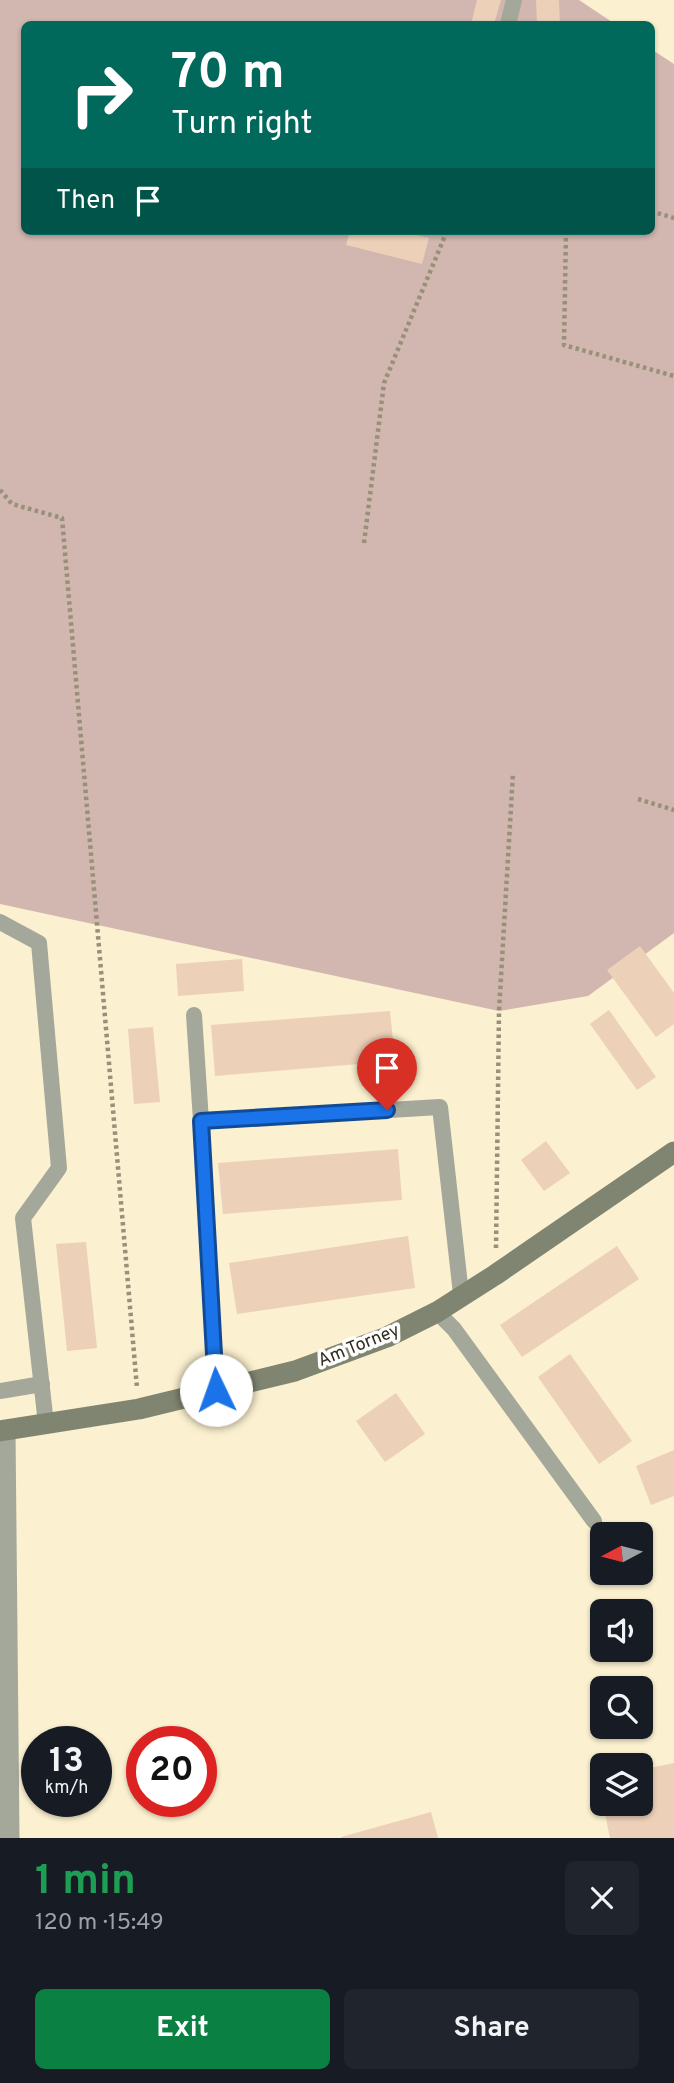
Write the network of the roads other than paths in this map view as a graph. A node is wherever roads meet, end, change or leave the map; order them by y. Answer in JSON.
{"nodes":[{"id":1,"x":514,"y":0,"type":"edge"},
{"id":2,"x":509,"y":21,"type":"edge"},
{"id":3,"x":0,"y":922,"type":"edge"},
{"id":4,"x":194,"y":1015,"type":"dead end"},
{"id":5,"x":201,"y":1121,"type":"junction"},
{"id":6,"x":674,"y":1152,"type":"edge"},
{"id":7,"x":461,"y":1294,"type":"junction"},
{"id":8,"x":437,"y":1312,"type":"junction"},
{"id":9,"x":42,"y":1384,"type":"junction"},
{"id":10,"x":216,"y":1390,"type":"junction"},
{"id":11,"x":0,"y":1391,"type":"edge"},
{"id":12,"x":46,"y":1424,"type":"junction"},
{"id":13,"x":3,"y":1431,"type":"edge"},
{"id":14,"x":594,"y":1521,"type":"dead end"},
{"id":15,"x":9,"y":1838,"type":"edge"}],
"edges":[{"from":1,"to":2,"type":"lane"},
{"from":3,"to":9,"type":"lane"},
{"from":4,"to":5,"type":"lane"},
{"from":5,"to":7,"type":"lane"},
{"from":5,"to":10,"type":"lane"},
{"from":6,"to":7,"type":"street","name":"Am Torney"},
{"from":7,"to":8,"type":"street","name":"Am Torney"},
{"from":8,"to":10,"type":"street","name":"Am Torney"},
{"from":8,"to":14,"type":"lane"},
{"from":9,"to":11,"type":"lane"},
{"from":9,"to":12,"type":"lane"},
{"from":10,"to":12,"type":"street","name":"Am Torney"},
{"from":12,"to":13,"type":"street","name":"Am Torney"},
{"from":13,"to":15,"type":"street"}]}
